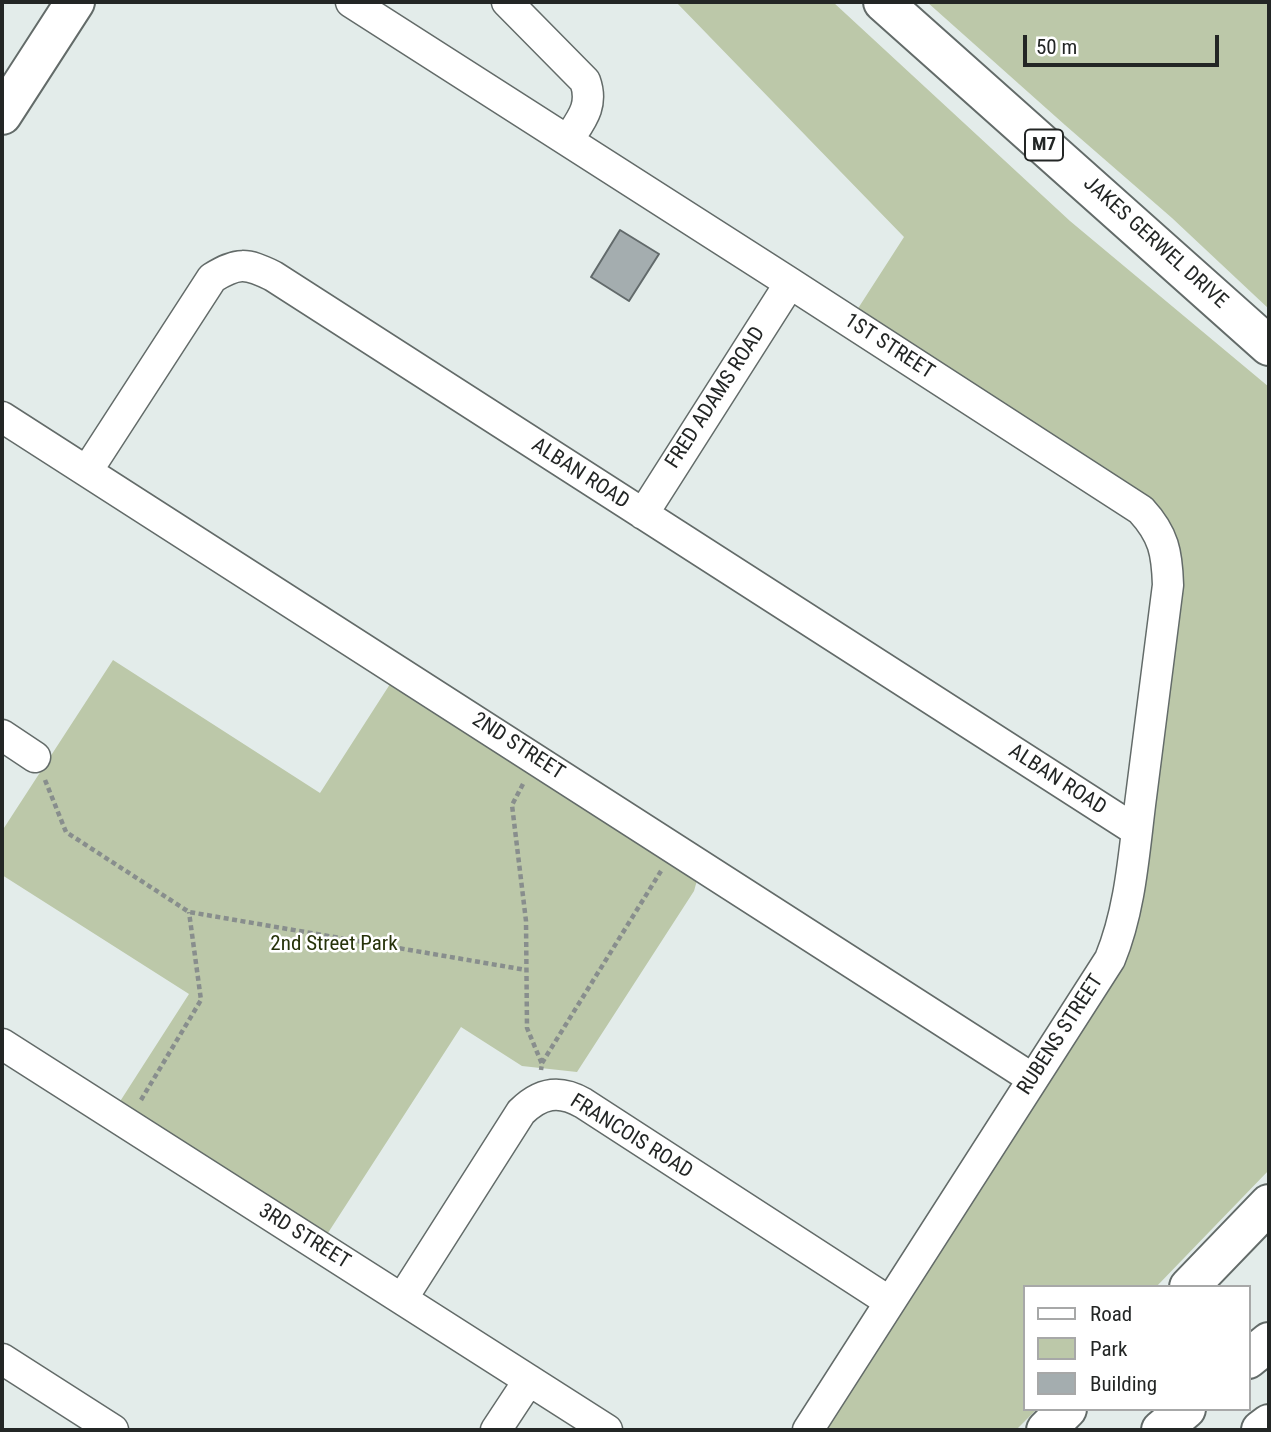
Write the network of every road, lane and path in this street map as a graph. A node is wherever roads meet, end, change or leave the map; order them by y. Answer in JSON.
{"nodes":[{"id":1,"x":75,"y":2,"type":"edge"},
{"id":2,"x":353,"y":2,"type":"edge"},
{"id":3,"x":507,"y":2,"type":"edge"},
{"id":4,"x":883,"y":2,"type":"edge"},
{"id":5,"x":2,"y":115,"type":"edge"},
{"id":6,"x":568,"y":140,"type":"junction"},
{"id":7,"x":790,"y":283,"type":"junction"},
{"id":8,"x":1269,"y":346,"type":"edge"},
{"id":9,"x":2,"y":417,"type":"edge"},
{"id":10,"x":87,"y":471,"type":"junction"},
{"id":11,"x":643,"y":514,"type":"junction"},
{"id":12,"x":1168,"y":586,"type":"joint"},
{"id":13,"x":2,"y":735,"type":"edge"},
{"id":14,"x":35,"y":757,"type":"joint"},
{"id":15,"x":536,"y":759,"type":"junction"},
{"id":16,"x":1137,"y":831,"type":"junction"},
{"id":17,"x":675,"y":848,"type":"junction"},
{"id":18,"x":189,"y":912,"type":"junction"},
{"id":19,"x":526,"y":970,"type":"junction"},
{"id":20,"x":2,"y":1044,"type":"edge"},
{"id":21,"x":542,"y":1064,"type":"junction"},
{"id":22,"x":1033,"y":1079,"type":"junction"},
{"id":23,"x":538,"y":1098,"type":"junction"},
{"id":24,"x":127,"y":1124,"type":"junction"},
{"id":25,"x":1269,"y":1204,"type":"edge"},
{"id":26,"x":1191,"y":1285,"type":"edge"},
{"id":27,"x":402,"y":1299,"type":"junction"},
{"id":28,"x":890,"y":1302,"type":"junction"},
{"id":29,"x":1269,"y":1342,"type":"edge"},
{"id":30,"x":1250,"y":1357,"type":"edge"},
{"id":31,"x":2,"y":1359,"type":"edge"},
{"id":32,"x":529,"y":1380,"type":"junction"},
{"id":33,"x":1065,"y":1411,"type":"edge"},
{"id":34,"x":1184,"y":1411,"type":"edge"},
{"id":35,"x":1269,"y":1424,"type":"edge"},
{"id":36,"x":113,"y":1430,"type":"edge"},
{"id":37,"x":496,"y":1430,"type":"edge"},
{"id":38,"x":607,"y":1430,"type":"edge"},
{"id":39,"x":808,"y":1430,"type":"edge"},
{"id":40,"x":1046,"y":1430,"type":"edge"},
{"id":41,"x":1161,"y":1430,"type":"edge"},
{"id":42,"x":1261,"y":1430,"type":"edge"}],
"edges":[{"from":1,"to":5,"type":"main road"},
{"from":2,"to":6,"type":"street","name":"1ST STREET"},
{"from":3,"to":6,"type":"street"},
{"from":4,"to":8,"type":"main road","name":"JAKES GERWEL DRIVE","number":"M7"},
{"from":6,"to":7,"type":"street","name":"1ST STREET"},
{"from":7,"to":11,"type":"street","name":"FRED ADAMS ROAD"},
{"from":7,"to":12,"type":"street","name":"1ST STREET"},
{"from":9,"to":10,"type":"street","name":"2ND STREET"},
{"from":10,"to":11,"type":"street","name":"ALBAN ROAD"},
{"from":10,"to":15,"type":"street","name":"2ND STREET"},
{"from":11,"to":16,"type":"street","name":"ALBAN ROAD"},
{"from":12,"to":16,"type":"street","name":"RUBENS STREET"},
{"from":13,"to":14,"type":"street"},
{"from":14,"to":18,"type":"path"},
{"from":15,"to":17,"type":"street","name":"2ND STREET"},
{"from":15,"to":19,"type":"path"},
{"from":16,"to":22,"type":"street","name":"RUBENS STREET"},
{"from":17,"to":21,"type":"path"},
{"from":17,"to":22,"type":"street","name":"2ND STREET"},
{"from":18,"to":19,"type":"path"},
{"from":18,"to":24,"type":"path"},
{"from":19,"to":21,"type":"path"},
{"from":20,"to":24,"type":"street","name":"3RD STREET"},
{"from":21,"to":23,"type":"path"},
{"from":22,"to":28,"type":"street","name":"RUBENS STREET"},
{"from":23,"to":27,"type":"street","name":"FRANCOIS ROAD"},
{"from":23,"to":28,"type":"street","name":"FRANCOIS ROAD"},
{"from":24,"to":27,"type":"street","name":"3RD STREET"},
{"from":25,"to":26,"type":"main road"},
{"from":27,"to":32,"type":"street","name":"3RD STREET"},
{"from":28,"to":39,"type":"street","name":"RUBENS STREET"},
{"from":29,"to":30,"type":"main road"},
{"from":31,"to":36,"type":"street"},
{"from":32,"to":37,"type":"street"},
{"from":32,"to":38,"type":"street","name":"3RD STREET"},
{"from":33,"to":40,"type":"main road"},
{"from":34,"to":41,"type":"main road"},
{"from":35,"to":42,"type":"main road"}]}
